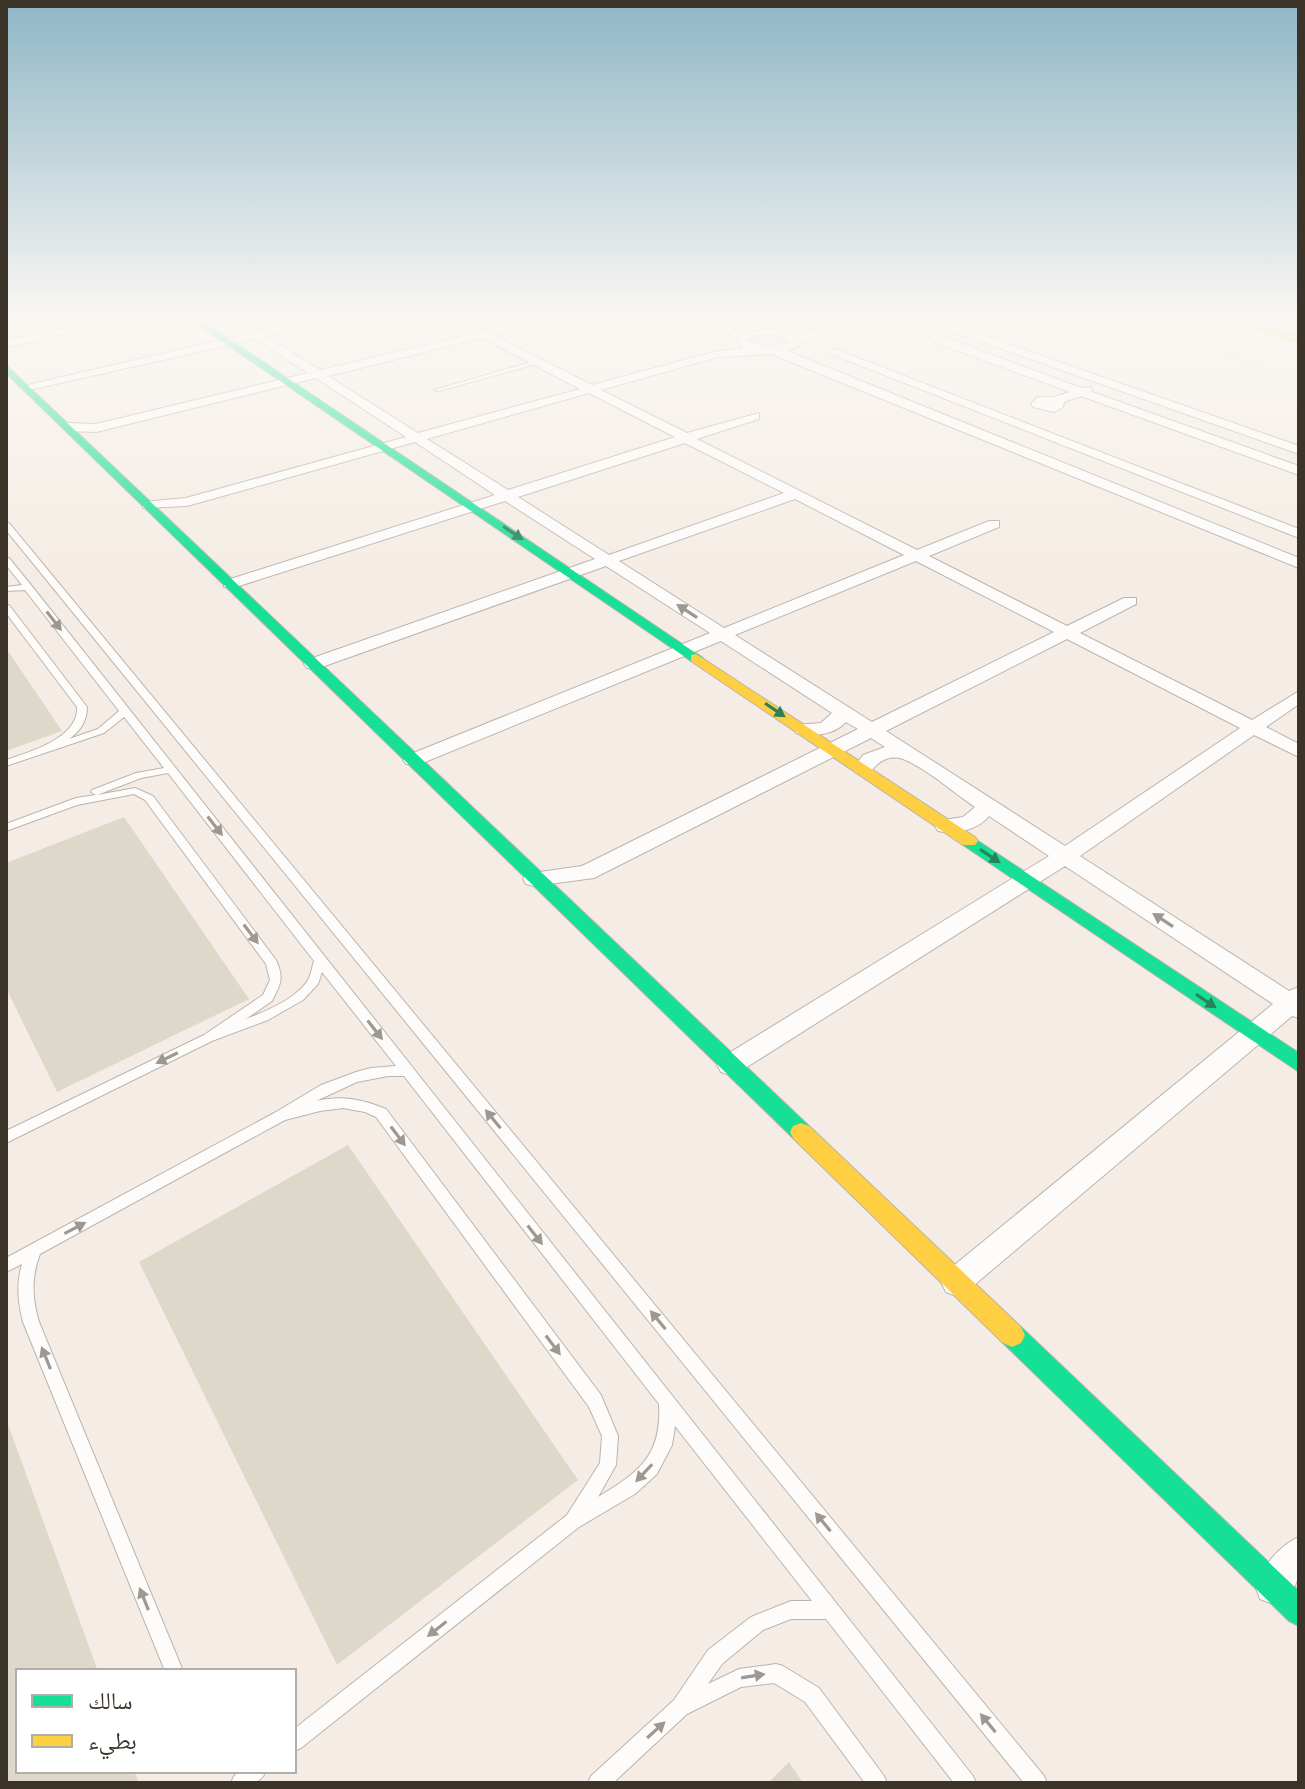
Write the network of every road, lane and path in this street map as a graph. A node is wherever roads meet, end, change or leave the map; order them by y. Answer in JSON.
{"nodes":[{"id":1,"x":40,"y":401,"type":"edge"},
{"id":2,"x":195,"y":401,"type":"edge"},
{"id":3,"x":317,"y":401,"type":"edge"},
{"id":4,"x":360,"y":401,"type":"edge"},
{"id":5,"x":547,"y":401,"type":"edge"},
{"id":6,"x":615,"y":401,"type":"edge"},
{"id":7,"x":904,"y":401,"type":"edge"},
{"id":8,"x":936,"y":401,"type":"edge"},
{"id":9,"x":961,"y":401,"type":"edge"},
{"id":10,"x":1107,"y":401,"type":"edge"},
{"id":11,"x":1162,"y":401,"type":"edge"},
{"id":12,"x":755,"y":416,"type":"dead end"},
{"id":13,"x":1005,"y":419,"type":"junction"},
{"id":14,"x":989,"y":424,"type":"junction"},
{"id":15,"x":74,"y":433,"type":"junction"},
{"id":16,"x":417,"y":438,"type":"junction"},
{"id":17,"x":686,"y":439,"type":"junction"},
{"id":18,"x":435,"y":450,"type":"junction"},
{"id":19,"x":1299,"y":450,"type":"edge"},
{"id":20,"x":392,"y":452,"type":"junction"},
{"id":21,"x":468,"y":471,"type":"junction"},
{"id":22,"x":1299,"y":471,"type":"edge"},
{"id":23,"x":440,"y":484,"type":"junction"},
{"id":24,"x":796,"y":494,"type":"junction"},
{"id":25,"x":508,"y":497,"type":"junction"},
{"id":26,"x":187,"y":502,"type":"junction"},
{"id":27,"x":148,"y":505,"type":"junction"},
{"id":28,"x":474,"y":507,"type":"junction"},
{"id":29,"x":1299,"y":520,"type":"edge"},
{"id":30,"x":164,"y":521,"type":"junction"},
{"id":31,"x":994,"y":524,"type":"dead end"},
{"id":32,"x":6,"y":525,"type":"edge"},
{"id":33,"x":1244,"y":527,"type":"junction"},
{"id":34,"x":1282,"y":528,"type":"junction"},
{"id":35,"x":1295,"y":543,"type":"edge"},
{"id":36,"x":916,"y":556,"type":"junction"},
{"id":37,"x":6,"y":560,"type":"edge"},
{"id":38,"x":608,"y":561,"type":"junction"},
{"id":39,"x":1299,"y":563,"type":"edge"},
{"id":40,"x":573,"y":574,"type":"junction"},
{"id":41,"x":230,"y":584,"type":"junction"},
{"id":42,"x":28,"y":587,"type":"junction"},
{"id":43,"x":6,"y":589,"type":"edge"},
{"id":44,"x":1130,"y":601,"type":"dead end"},
{"id":45,"x":6,"y":607,"type":"edge"},
{"id":46,"x":1065,"y":631,"type":"junction"},
{"id":47,"x":722,"y":634,"type":"junction"},
{"id":48,"x":685,"y":649,"type":"junction"},
{"id":49,"x":313,"y":664,"type":"junction"},
{"id":50,"x":774,"y":667,"type":"junction"},
{"id":51,"x":737,"y":685,"type":"junction"},
{"id":52,"x":1299,"y":696,"type":"edge"},
{"id":53,"x":125,"y":711,"type":"junction"},
{"id":54,"x":842,"y":711,"type":"junction"},
{"id":55,"x":1254,"y":728,"type":"junction"},
{"id":56,"x":803,"y":729,"type":"junction"},
{"id":57,"x":870,"y":729,"type":"junction"},
{"id":58,"x":831,"y":748,"type":"junction"},
{"id":59,"x":42,"y":750,"type":"junction"},
{"id":60,"x":1299,"y":751,"type":"edge"},
{"id":61,"x":907,"y":753,"type":"junction"},
{"id":62,"x":413,"y":760,"type":"junction"},
{"id":63,"x":6,"y":763,"type":"edge"},
{"id":64,"x":863,"y":769,"type":"junction"},
{"id":65,"x":171,"y":770,"type":"junction"},
{"id":66,"x":75,"y":802,"type":"junction"},
{"id":67,"x":986,"y":804,"type":"junction"},
{"id":68,"x":945,"y":826,"type":"junction"},
{"id":69,"x":6,"y":828,"type":"edge"},
{"id":70,"x":1065,"y":856,"type":"junction"},
{"id":71,"x":586,"y":873,"type":"junction"},
{"id":72,"x":534,"y":879,"type":"junction"},
{"id":73,"x":1027,"y":881,"type":"junction"},
{"id":74,"x":565,"y":907,"type":"junction"},
{"id":75,"x":320,"y":960,"type":"junction"},
{"id":76,"x":1296,"y":1003,"type":"edge"},
{"id":77,"x":1254,"y":1034,"type":"junction"},
{"id":78,"x":208,"y":1038,"type":"junction"},
{"id":79,"x":1299,"y":1064,"type":"edge"},
{"id":80,"x":730,"y":1065,"type":"junction"},
{"id":81,"x":407,"y":1071,"type":"junction"},
{"id":82,"x":281,"y":1116,"type":"junction"},
{"id":83,"x":6,"y":1137,"type":"edge"},
{"id":84,"x":34,"y":1250,"type":"junction"},
{"id":85,"x":6,"y":1265,"type":"edge"},
{"id":86,"x":956,"y":1282,"type":"junction"},
{"id":87,"x":667,"y":1403,"type":"junction"},
{"id":88,"x":573,"y":1521,"type":"junction"},
{"id":89,"x":1299,"y":1555,"type":"edge"},
{"id":90,"x":1273,"y":1586,"type":"junction"},
{"id":91,"x":829,"y":1610,"type":"junction"},
{"id":92,"x":1299,"y":1611,"type":"edge"},
{"id":93,"x":173,"y":1669,"type":"edge"},
{"id":94,"x":681,"y":1707,"type":"junction"},
{"id":95,"x":296,"y":1739,"type":"edge"},
{"id":96,"x":598,"y":1783,"type":"edge"},
{"id":97,"x":877,"y":1783,"type":"edge"},
{"id":98,"x":966,"y":1783,"type":"edge"},
{"id":99,"x":1037,"y":1783,"type":"edge"}],
"edges":[{"from":1,"to":15,"type":"main road"},
{"from":2,"to":15,"type":"street"},
{"from":3,"to":20,"type":"main road"},
{"from":4,"to":16,"type":"street"},
{"from":5,"to":16,"type":"street"},
{"from":6,"to":17,"type":"street"},
{"from":7,"to":39,"type":"street"},
{"from":8,"to":14,"type":"street"},
{"from":9,"to":13,"type":"street"},
{"from":10,"to":22,"type":"street"},
{"from":11,"to":19,"type":"street"},
{"from":12,"to":17,"type":"street"},
{"from":13,"to":14,"type":"street"},
{"from":13,"to":34,"type":"street"},
{"from":14,"to":33,"type":"street"},
{"from":15,"to":27,"type":"main road"},
{"from":16,"to":18,"type":"street"},
{"from":16,"to":20,"type":"street"},
{"from":17,"to":24,"type":"street"},
{"from":17,"to":25,"type":"street"},
{"from":18,"to":20,"type":"street"},
{"from":18,"to":21,"type":"street"},
{"from":20,"to":23,"type":"main road"},
{"from":20,"to":26,"type":"street"},
{"from":21,"to":23,"type":"street"},
{"from":21,"to":25,"type":"street"},
{"from":23,"to":28,"type":"main road"},
{"from":24,"to":36,"type":"street"},
{"from":24,"to":38,"type":"street"},
{"from":25,"to":28,"type":"street"},
{"from":25,"to":38,"type":"street"},
{"from":26,"to":27,"type":"street"},
{"from":26,"to":30,"type":"street"},
{"from":27,"to":30,"type":"main road"},
{"from":28,"to":40,"type":"main road","one_way":true},
{"from":28,"to":41,"type":"street"},
{"from":29,"to":34,"type":"street"},
{"from":30,"to":41,"type":"main road"},
{"from":31,"to":36,"type":"street"},
{"from":99,"to":32,"type":"lane","one_way":true},
{"from":33,"to":34,"type":"street"},
{"from":33,"to":35,"type":"street"},
{"from":34,"to":35,"type":"street"},
{"from":36,"to":46,"type":"street"},
{"from":36,"to":47,"type":"street"},
{"from":37,"to":42,"type":"lane"},
{"from":38,"to":40,"type":"street"},
{"from":47,"to":38,"type":"street","one_way":true},
{"from":40,"to":48,"type":"main road"},
{"from":40,"to":49,"type":"street"},
{"from":41,"to":49,"type":"main road"},
{"from":42,"to":43,"type":"lane"},
{"from":42,"to":53,"type":"lane","one_way":true},
{"from":44,"to":46,"type":"street"},
{"from":45,"to":59,"type":"lane"},
{"from":46,"to":55,"type":"street"},
{"from":46,"to":57,"type":"street"},
{"from":47,"to":48,"type":"street"},
{"from":47,"to":50,"type":"street"},
{"from":48,"to":51,"type":"main road"},
{"from":48,"to":62,"type":"street"},
{"from":49,"to":62,"type":"main road"},
{"from":50,"to":51,"type":"street"},
{"from":50,"to":54,"type":"street"},
{"from":51,"to":56,"type":"main road","one_way":true},
{"from":52,"to":55,"type":"street"},
{"from":53,"to":59,"type":"lane"},
{"from":53,"to":65,"type":"lane"},
{"from":54,"to":56,"type":"street"},
{"from":54,"to":57,"type":"street"},
{"from":55,"to":60,"type":"street"},
{"from":55,"to":70,"type":"street"},
{"from":56,"to":58,"type":"main road"},
{"from":57,"to":58,"type":"street"},
{"from":57,"to":61,"type":"street"},
{"from":58,"to":64,"type":"main road"},
{"from":58,"to":71,"type":"street"},
{"from":59,"to":63,"type":"lane"},
{"from":61,"to":64,"type":"street"},
{"from":61,"to":67,"type":"street"},
{"from":62,"to":72,"type":"main road"},
{"from":64,"to":68,"type":"main road"},
{"from":65,"to":66,"type":"lane"},
{"from":65,"to":75,"type":"lane","one_way":true},
{"from":66,"to":69,"type":"lane"},
{"from":66,"to":78,"type":"lane","one_way":true},
{"from":67,"to":68,"type":"street"},
{"from":67,"to":70,"type":"street"},
{"from":68,"to":73,"type":"main road","one_way":true},
{"from":70,"to":73,"type":"street"},
{"from":76,"to":70,"type":"street","one_way":true},
{"from":71,"to":72,"type":"street"},
{"from":71,"to":74,"type":"street"},
{"from":72,"to":74,"type":"main road"},
{"from":73,"to":77,"type":"main road","one_way":true},
{"from":73,"to":80,"type":"street"},
{"from":74,"to":80,"type":"main road"},
{"from":75,"to":78,"type":"lane"},
{"from":75,"to":81,"type":"lane","one_way":true},
{"from":76,"to":77,"type":"street"},
{"from":77,"to":79,"type":"main road"},
{"from":77,"to":86,"type":"street"},
{"from":78,"to":83,"type":"lane","one_way":true},
{"from":80,"to":86,"type":"main road"},
{"from":81,"to":82,"type":"lane"},
{"from":81,"to":87,"type":"lane","one_way":true},
{"from":84,"to":82,"type":"lane","one_way":true},
{"from":82,"to":88,"type":"lane","one_way":true},
{"from":84,"to":85,"type":"lane"},
{"from":93,"to":84,"type":"lane","one_way":true},
{"from":86,"to":90,"type":"main road"},
{"from":87,"to":88,"type":"lane","one_way":true},
{"from":87,"to":91,"type":"lane"},
{"from":88,"to":95,"type":"lane","one_way":true},
{"from":89,"to":90,"type":"street"},
{"from":90,"to":92,"type":"main road"},
{"from":91,"to":94,"type":"lane"},
{"from":91,"to":98,"type":"lane"},
{"from":96,"to":94,"type":"lane","one_way":true},
{"from":94,"to":97,"type":"lane","one_way":true}]}
